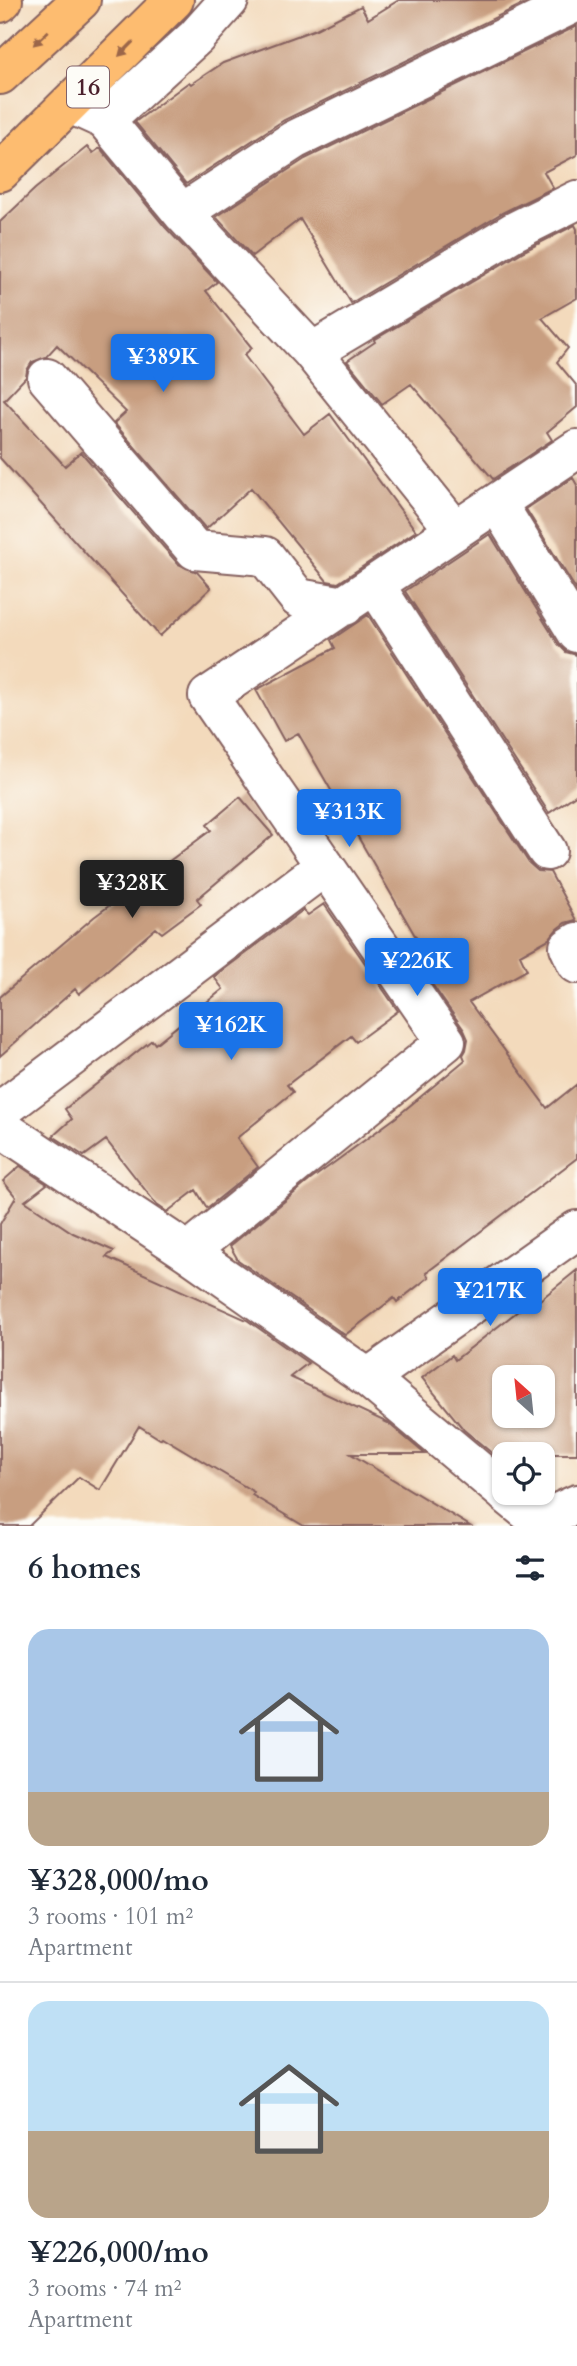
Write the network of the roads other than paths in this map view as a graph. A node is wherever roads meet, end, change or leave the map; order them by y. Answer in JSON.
{"nodes":[{"id":1,"x":81,"y":0,"type":"edge"},
{"id":2,"x":174,"y":0,"type":"edge"},
{"id":3,"x":229,"y":0,"type":"edge"},
{"id":4,"x":577,"y":2,"type":"edge"},
{"id":5,"x":0,"y":75,"type":"edge"},
{"id":6,"x":70,"y":104,"type":"junction"},
{"id":7,"x":105,"y":120,"type":"junction"},
{"id":8,"x":0,"y":172,"type":"edge"},
{"id":9,"x":577,"y":200,"type":"edge"},
{"id":10,"x":182,"y":213,"type":"junction"},
{"id":11,"x":312,"y":352,"type":"junction"},
{"id":12,"x":47,"y":378,"type":"dead end"},
{"id":13,"x":577,"y":449,"type":"edge"},
{"id":14,"x":496,"y":503,"type":"junction"},
{"id":15,"x":455,"y":530,"type":"junction"},
{"id":16,"x":360,"y":595,"type":"junction"},
{"id":17,"x":577,"y":633,"type":"edge"},
{"id":18,"x":547,"y":851,"type":"dead end"},
{"id":19,"x":325,"y":866,"type":"junction"},
{"id":20,"x":577,"y":942,"type":"edge"},
{"id":21,"x":577,"y":964,"type":"edge"},
{"id":22,"x":0,"y":1111,"type":"edge"},
{"id":23,"x":0,"y":1127,"type":"edge"},
{"id":24,"x":577,"y":1230,"type":"edge"},
{"id":25,"x":188,"y":1252,"type":"junction"},
{"id":26,"x":368,"y":1378,"type":"junction"},
{"id":27,"x":492,"y":1481,"type":"edge"},
{"id":28,"x":577,"y":1504,"type":"edge"},
{"id":29,"x":520,"y":1505,"type":"edge"}],
"edges":[{"from":1,"to":5,"type":"highway","number":"16","one_way":true},
{"from":2,"to":6,"type":"highway","number":"16","one_way":true},
{"from":3,"to":7,"type":"street"},
{"from":4,"to":10,"type":"street"},
{"from":6,"to":7,"type":"street"},
{"from":6,"to":8,"type":"highway","number":"16"},
{"from":7,"to":10,"type":"street"},
{"from":9,"to":11,"type":"street"},
{"from":10,"to":11,"type":"street"},
{"from":11,"to":15,"type":"street"},
{"from":12,"to":16,"type":"street"},
{"from":13,"to":14,"type":"street"},
{"from":14,"to":15,"type":"street"},
{"from":14,"to":17,"type":"street"},
{"from":15,"to":16,"type":"street"},
{"from":16,"to":18,"type":"street"},
{"from":16,"to":19,"type":"street"},
{"from":19,"to":22,"type":"street"},
{"from":19,"to":25,"type":"street"},
{"from":20,"to":21,"type":"street"},
{"from":23,"to":25,"type":"street"},
{"from":24,"to":26,"type":"street"},
{"from":25,"to":26,"type":"street"},
{"from":26,"to":27,"type":"street"},
{"from":28,"to":29,"type":"street"}]}
